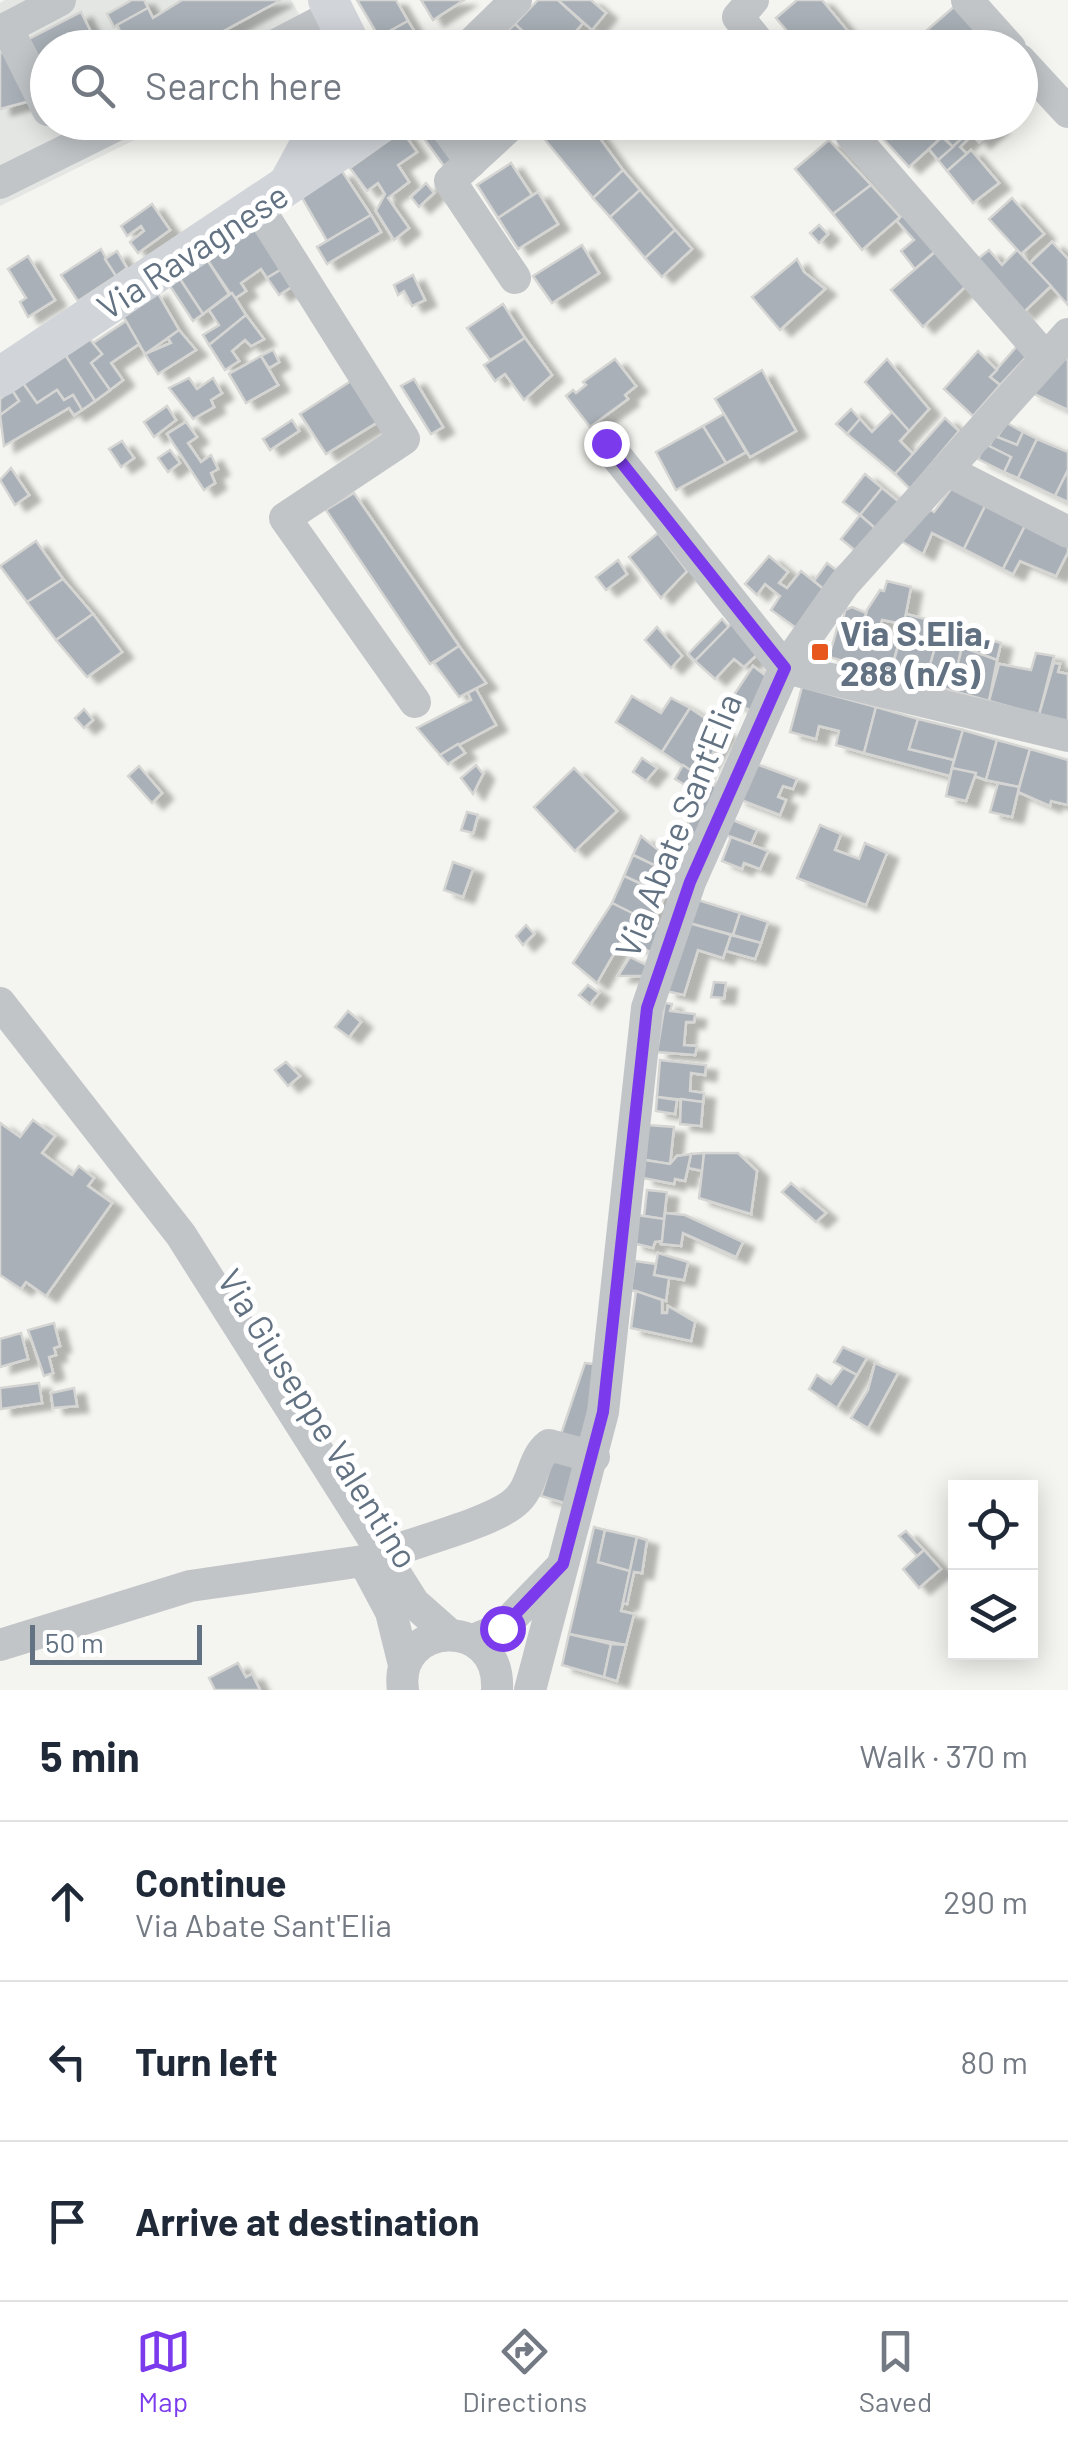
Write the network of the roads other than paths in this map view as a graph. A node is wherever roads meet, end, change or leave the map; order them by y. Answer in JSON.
{"nodes":[{"id":1,"x":60,"y":0,"type":"edge"},
{"id":2,"x":516,"y":0,"type":"edge"},
{"id":3,"x":753,"y":0,"type":"edge"},
{"id":4,"x":967,"y":0,"type":"edge"},
{"id":5,"x":3,"y":30,"type":"edge"},
{"id":6,"x":485,"y":30,"type":"edge"},
{"id":7,"x":749,"y":30,"type":"edge"},
{"id":8,"x":994,"y":30,"type":"edge"},
{"id":9,"x":30,"y":78,"type":"edge"},
{"id":10,"x":1038,"y":80,"type":"edge"},
{"id":11,"x":1068,"y":112,"type":"edge"},
{"id":12,"x":55,"y":140,"type":"edge"},
{"id":13,"x":310,"y":140,"type":"edge"},
{"id":14,"x":348,"y":140,"type":"edge"},
{"id":15,"x":456,"y":140,"type":"edge"},
{"id":16,"x":495,"y":140,"type":"edge"},
{"id":17,"x":847,"y":140,"type":"edge"},
{"id":18,"x":472,"y":162,"type":"junction"},
{"id":19,"x":0,"y":182,"type":"edge"},
{"id":20,"x":272,"y":198,"type":"junction"},
{"id":21,"x":516,"y":278,"type":"dead end"},
{"id":22,"x":1056,"y":346,"type":"edge"},
{"id":23,"x":0,"y":377,"type":"edge"},
{"id":24,"x":606,"y":443,"type":"dead end"},
{"id":25,"x":946,"y":470,"type":"junction"},
{"id":26,"x":1068,"y":532,"type":"edge"},
{"id":27,"x":785,"y":668,"type":"junction"},
{"id":28,"x":415,"y":702,"type":"dead end"},
{"id":29,"x":1068,"y":736,"type":"edge"},
{"id":30,"x":0,"y":1003,"type":"edge"},
{"id":31,"x":0,"y":1036,"type":"edge"},
{"id":32,"x":156,"y":1216,"type":"junction"},
{"id":33,"x":594,"y":1457,"type":"junction"},
{"id":34,"x":373,"y":1558,"type":"junction"},
{"id":35,"x":563,"y":1564,"type":"junction"},
{"id":36,"x":0,"y":1645,"type":"edge"},
{"id":37,"x":483,"y":1651,"type":"edge"},
{"id":38,"x":404,"y":1677,"type":"edge"},
{"id":39,"x":530,"y":1690,"type":"edge"}],
"edges":[{"from":1,"to":5,"type":"street"},
{"from":2,"to":6,"type":"street"},
{"from":3,"to":7,"type":"street"},
{"from":4,"to":8,"type":"street"},
{"from":5,"to":9,"type":"street"},
{"from":10,"to":11,"type":"street"},
{"from":12,"to":19,"type":"street"},
{"from":13,"to":20,"type":"main road"},
{"from":14,"to":20,"type":"main road","name":"Via Ravagnese"},
{"from":15,"to":18,"type":"street"},
{"from":16,"to":18,"type":"street"},
{"from":17,"to":22,"type":"street"},
{"from":18,"to":21,"type":"street"},
{"from":20,"to":23,"type":"main road","name":"Via Ravagnese"},
{"from":20,"to":28,"type":"street"},
{"from":22,"to":25,"type":"street","name":"Via Abate Sant'Elia"},
{"from":24,"to":27,"type":"street"},
{"from":25,"to":26,"type":"street"},
{"from":25,"to":27,"type":"street","name":"Via Abate Sant'Elia"},
{"from":27,"to":29,"type":"street"},
{"from":27,"to":33,"type":"street","name":"Via Abate Sant'Elia"},
{"from":30,"to":32,"type":"street","name":"Via Giuseppe Valentino"},
{"from":31,"to":32,"type":"street","name":"Via Giuseppe Valentino"},
{"from":32,"to":34,"type":"street","name":"Via Giuseppe Valentino"},
{"from":33,"to":34,"type":"street"},
{"from":33,"to":35,"type":"street","name":"Via Abate Sant'Elia"},
{"from":34,"to":36,"type":"street"},
{"from":34,"to":37,"type":"street","name":"Via Giuseppe Valentino"},
{"from":34,"to":38,"type":"street","name":"Via Giuseppe Valentino"},
{"from":35,"to":37,"type":"street","name":"Via Abate Sant'Elia"},
{"from":35,"to":39,"type":"street","name":"Via Abate Sant'Elia"},
{"from":37,"to":38,"type":"street","name":"Via Abate Sant'Elia"}]}
